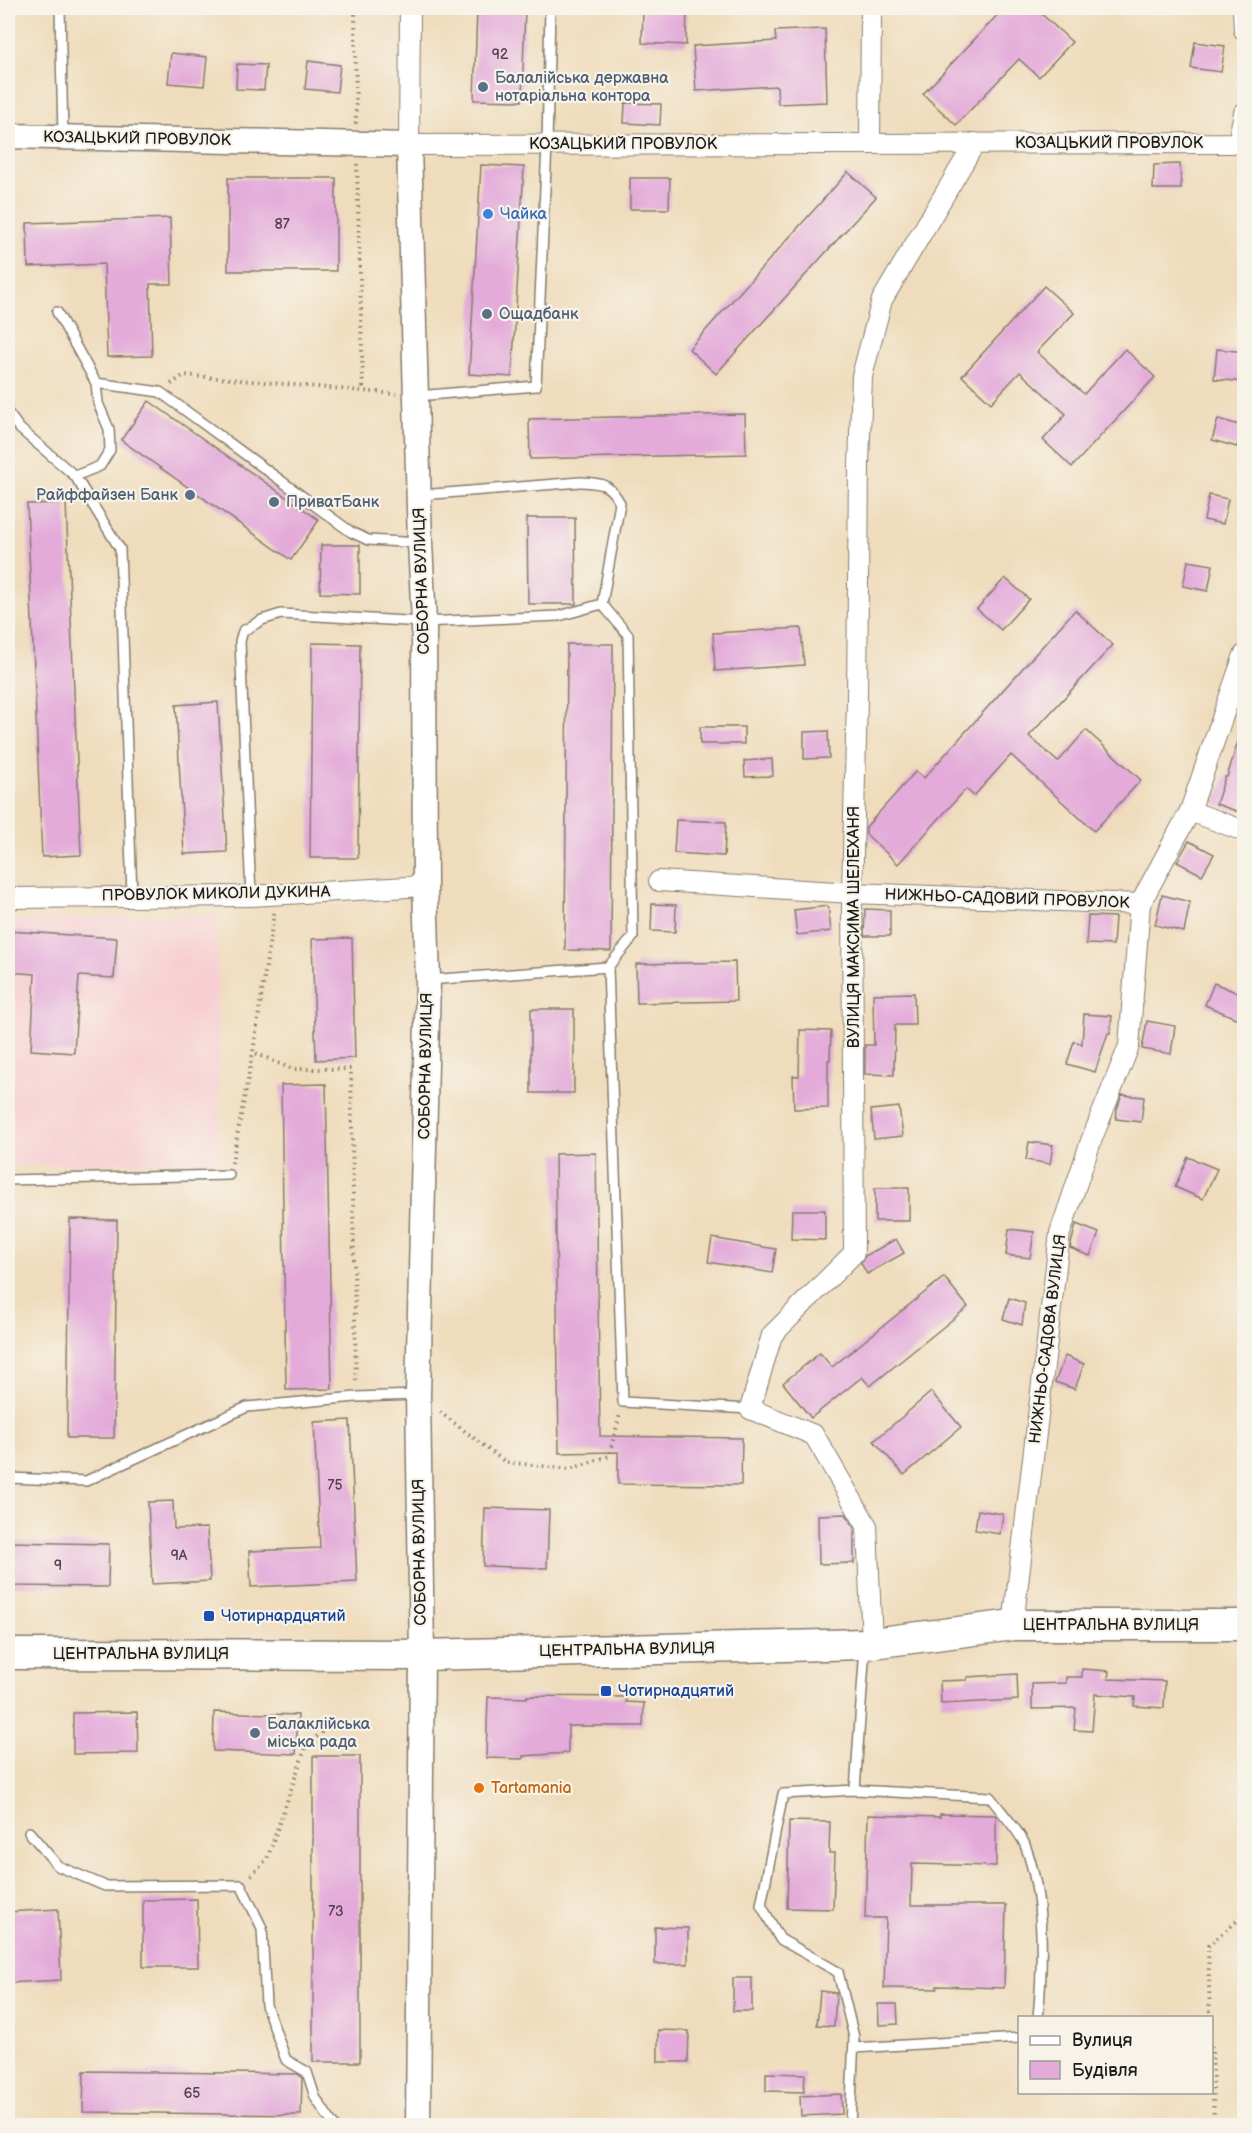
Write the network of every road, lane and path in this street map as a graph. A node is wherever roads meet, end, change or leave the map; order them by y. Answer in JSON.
{"nodes":[{"id":1,"x":60,"y":8,"type":"edge"},
{"id":2,"x":355,"y":8,"type":"edge"},
{"id":3,"x":410,"y":8,"type":"edge"},
{"id":4,"x":550,"y":8,"type":"edge"},
{"id":5,"x":871,"y":8,"type":"edge"},
{"id":6,"x":1243,"y":8,"type":"edge"},
{"id":7,"x":1245,"y":30,"type":"edge"},
{"id":8,"x":1245,"y":113,"type":"edge"},
{"id":9,"x":8,"y":136,"type":"edge"},
{"id":10,"x":63,"y":137,"type":"junction"},
{"id":11,"x":975,"y":143,"type":"junction"},
{"id":12,"x":357,"y":144,"type":"junction"},
{"id":13,"x":870,"y":144,"type":"junction"},
{"id":14,"x":409,"y":145,"type":"junction"},
{"id":15,"x":547,"y":145,"type":"junction"},
{"id":16,"x":57,"y":312,"type":"dead end"},
{"id":17,"x":96,"y":383,"type":"junction"},
{"id":18,"x":363,"y":391,"type":"junction"},
{"id":19,"x":160,"y":392,"type":"junction"},
{"id":20,"x":416,"y":396,"type":"junction"},
{"id":21,"x":8,"y":413,"type":"edge"},
{"id":22,"x":75,"y":477,"type":"junction"},
{"id":23,"x":419,"y":495,"type":"junction"},
{"id":24,"x":420,"y":543,"type":"junction"},
{"id":25,"x":602,"y":604,"type":"junction"},
{"id":26,"x":424,"y":622,"type":"junction"},
{"id":27,"x":1245,"y":655,"type":"edge"},
{"id":28,"x":1190,"y":811,"type":"junction"},
{"id":29,"x":1245,"y":831,"type":"edge"},
{"id":30,"x":659,"y":881,"type":"dead end"},
{"id":31,"x":425,"y":886,"type":"junction"},
{"id":32,"x":852,"y":893,"type":"junction"},
{"id":33,"x":277,"y":894,"type":"junction"},
{"id":34,"x":132,"y":896,"type":"junction"},
{"id":35,"x":251,"y":896,"type":"junction"},
{"id":36,"x":8,"y":898,"type":"edge"},
{"id":37,"x":1140,"y":904,"type":"junction"},
{"id":38,"x":608,"y":967,"type":"junction"},
{"id":39,"x":428,"y":980,"type":"junction"},
{"id":40,"x":254,"y":1052,"type":"junction"},
{"id":41,"x":230,"y":1175,"type":"joint"},
{"id":42,"x":8,"y":1180,"type":"edge"},
{"id":43,"x":418,"y":1395,"type":"junction"},
{"id":44,"x":356,"y":1397,"type":"junction"},
{"id":45,"x":623,"y":1401,"type":"junction"},
{"id":46,"x":750,"y":1409,"type":"junction"},
{"id":47,"x":8,"y":1478,"type":"edge"},
{"id":48,"x":1013,"y":1625,"type":"junction"},
{"id":49,"x":1245,"y":1625,"type":"edge"},
{"id":50,"x":869,"y":1644,"type":"junction"},
{"id":51,"x":8,"y":1654,"type":"edge"},
{"id":52,"x":422,"y":1655,"type":"junction"},
{"id":53,"x":322,"y":1732,"type":"dead end"},
{"id":54,"x":855,"y":1790,"type":"junction"},
{"id":55,"x":29,"y":1832,"type":"dead end"},
{"id":56,"x":241,"y":1885,"type":"junction"},
{"id":57,"x":1245,"y":1915,"type":"edge"},
{"id":58,"x":1038,"y":2016,"type":"edge"},
{"id":59,"x":1210,"y":2016,"type":"edge"},
{"id":60,"x":1018,"y":2038,"type":"edge"},
{"id":61,"x":854,"y":2048,"type":"junction"},
{"id":62,"x":1213,"y":2086,"type":"edge"},
{"id":63,"x":334,"y":2126,"type":"edge"},
{"id":64,"x":418,"y":2126,"type":"edge"},
{"id":65,"x":850,"y":2126,"type":"edge"},
{"id":66,"x":1214,"y":2126,"type":"edge"}],
"edges":[{"from":1,"to":10,"type":"lane"},
{"from":2,"to":12,"type":"path"},
{"from":3,"to":14,"type":"street","name":"СОБОРНА ВУЛИЦЯ"},
{"from":4,"to":15,"type":"lane"},
{"from":5,"to":13,"type":"street"},
{"from":6,"to":7,"type":"street"},
{"from":8,"to":11,"type":"street","name":"КОЗАЦЬКИЙ ПРОВУЛОК"},
{"from":9,"to":10,"type":"street","name":"КОЗАЦЬКИЙ ПРОВУЛОК"},
{"from":10,"to":12,"type":"street","name":"КОЗАЦЬКИЙ ПРОВУЛОК"},
{"from":11,"to":13,"type":"street","name":"КОЗАЦЬКИЙ ПРОВУЛОК"},
{"from":11,"to":32,"type":"street","name":"ВУЛИЦЯ МАКСИМА ШЕЛЕХАНЯ"},
{"from":12,"to":14,"type":"street","name":"КОЗАЦЬКИЙ ПРОВУЛОК"},
{"from":12,"to":18,"type":"path"},
{"from":13,"to":15,"type":"street","name":"КОЗАЦЬКИЙ ПРОВУЛОК"},
{"from":14,"to":15,"type":"street","name":"КОЗАЦЬКИЙ ПРОВУЛОК"},
{"from":14,"to":20,"type":"street","name":"СОБОРНА ВУЛИЦЯ"},
{"from":15,"to":20,"type":"lane"},
{"from":16,"to":17,"type":"lane"},
{"from":17,"to":19,"type":"lane"},
{"from":17,"to":22,"type":"lane"},
{"from":18,"to":19,"type":"path"},
{"from":18,"to":20,"type":"path"},
{"from":19,"to":24,"type":"lane"},
{"from":20,"to":23,"type":"street","name":"СОБОРНА ВУЛИЦЯ"},
{"from":21,"to":22,"type":"lane"},
{"from":22,"to":34,"type":"lane"},
{"from":23,"to":24,"type":"street","name":"СОБОРНА ВУЛИЦЯ"},
{"from":23,"to":25,"type":"lane"},
{"from":24,"to":26,"type":"street","name":"СОБОРНА ВУЛИЦЯ"},
{"from":25,"to":26,"type":"lane"},
{"from":25,"to":38,"type":"lane"},
{"from":26,"to":31,"type":"street","name":"СОБОРНА ВУЛИЦЯ"},
{"from":26,"to":35,"type":"lane"},
{"from":27,"to":28,"type":"street","name":"НИЖНЬО-САДОВА ВУЛИЦЯ"},
{"from":28,"to":29,"type":"street"},
{"from":28,"to":37,"type":"street","name":"НИЖНЬО-САДОВА ВУЛИЦЯ"},
{"from":30,"to":32,"type":"street","name":"НИЖНЬО-САДОВИЙ ПРОВУЛОК"},
{"from":31,"to":33,"type":"street","name":"ПРОВУЛОК МИКОЛИ ДУКИНА"},
{"from":31,"to":39,"type":"street","name":"СОБОРНА ВУЛИЦЯ"},
{"from":32,"to":37,"type":"street","name":"НИЖНЬО-САДОВИЙ ПРОВУЛОК"},
{"from":32,"to":46,"type":"street","name":"ВУЛИЦЯ МАКСИМА ШЕЛЕХАНЯ"},
{"from":33,"to":35,"type":"street","name":"ПРОВУЛОК МИКОЛИ ДУКИНА"},
{"from":33,"to":40,"type":"path"},
{"from":34,"to":35,"type":"street","name":"ПРОВУЛОК МИКОЛИ ДУКИНА"},
{"from":34,"to":36,"type":"street","name":"ПРОВУЛОК МИКОЛИ ДУКИНА"},
{"from":37,"to":48,"type":"street","name":"НИЖНЬО-САДОВА ВУЛИЦЯ"},
{"from":38,"to":39,"type":"lane"},
{"from":38,"to":45,"type":"lane"},
{"from":39,"to":43,"type":"street","name":"СОБОРНА ВУЛИЦЯ"},
{"from":40,"to":41,"type":"path"},
{"from":40,"to":44,"type":"path"},
{"from":41,"to":42,"type":"lane"},
{"from":43,"to":44,"type":"lane"},
{"from":43,"to":45,"type":"path"},
{"from":43,"to":52,"type":"street","name":"СОБОРНА ВУЛИЦЯ"},
{"from":44,"to":47,"type":"lane"},
{"from":45,"to":46,"type":"lane"},
{"from":46,"to":50,"type":"street"},
{"from":48,"to":49,"type":"main road","name":"ЦЕНТРАЛЬНА ВУЛИЦЯ"},
{"from":48,"to":50,"type":"main road","name":"ЦЕНТРАЛЬНА ВУЛИЦЯ"},
{"from":50,"to":52,"type":"main road","name":"ЦЕНТРАЛЬНА ВУЛИЦЯ"},
{"from":50,"to":54,"type":"lane"},
{"from":51,"to":52,"type":"main road","name":"ЦЕНТРАЛЬНА ВУЛИЦЯ"},
{"from":52,"to":64,"type":"street","name":"СОБОРНА ВУЛИЦЯ"},
{"from":53,"to":56,"type":"path"},
{"from":54,"to":58,"type":"lane"},
{"from":54,"to":61,"type":"lane"},
{"from":55,"to":56,"type":"lane"},
{"from":56,"to":63,"type":"lane"},
{"from":57,"to":59,"type":"path"},
{"from":60,"to":61,"type":"lane"},
{"from":61,"to":65,"type":"lane"},
{"from":62,"to":66,"type":"path"}]}
